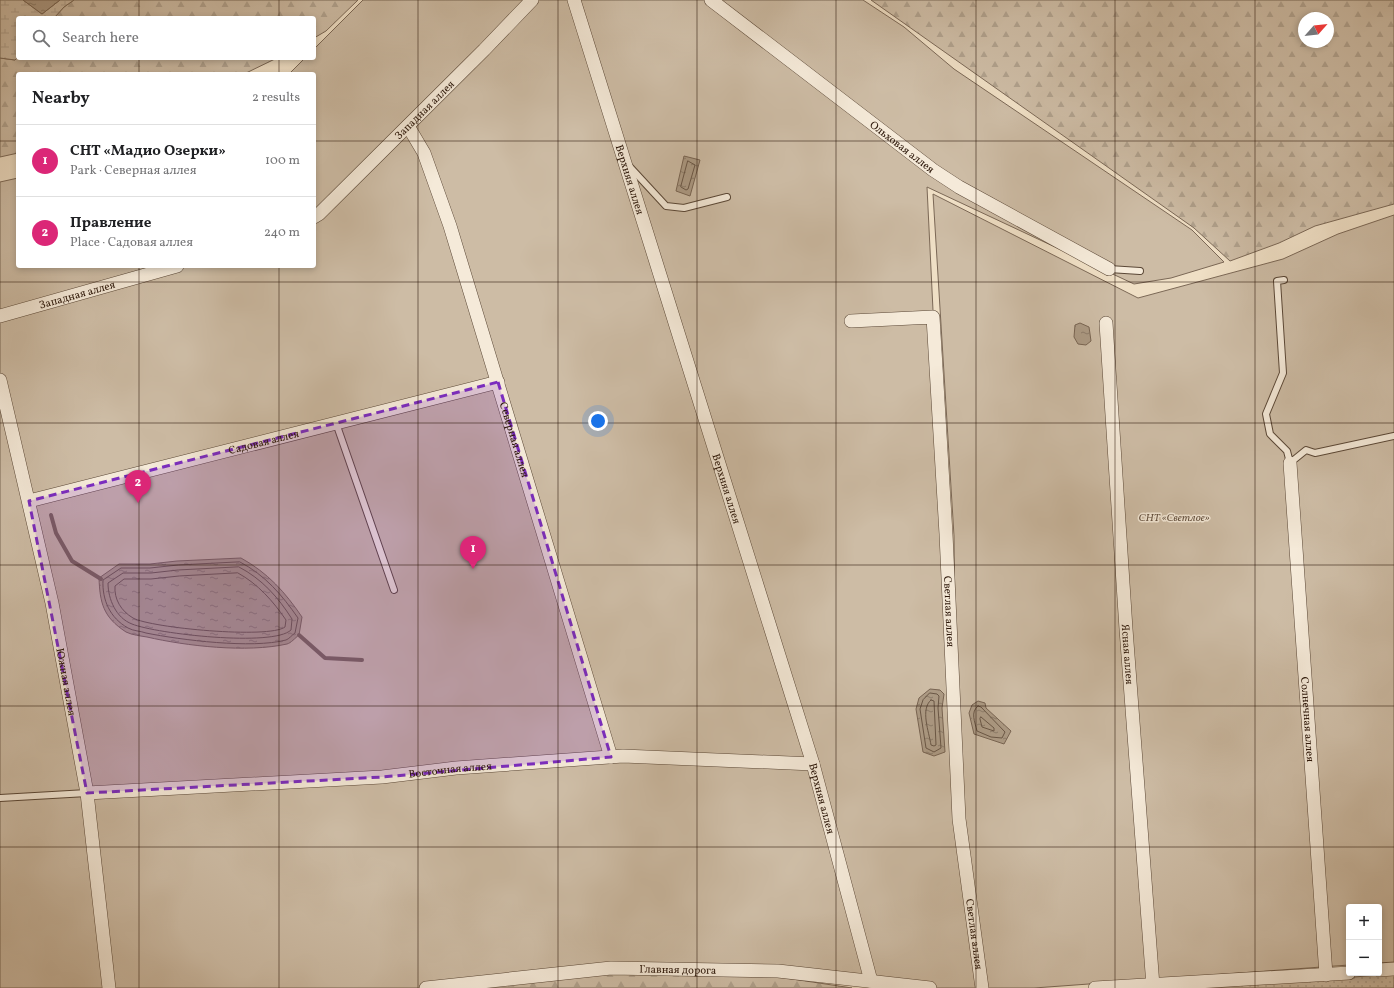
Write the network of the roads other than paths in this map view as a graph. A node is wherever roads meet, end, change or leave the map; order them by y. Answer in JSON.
{"nodes":[{"id":1,"x":532,"y":0,"type":"edge"},
{"id":2,"x":574,"y":0,"type":"edge"},
{"id":3,"x":711,"y":0,"type":"edge"},
{"id":4,"x":408,"y":126,"type":"junction"},
{"id":5,"x":625,"y":162,"type":"junction"},
{"id":6,"x":727,"y":197,"type":"dead end"},
{"id":7,"x":316,"y":216,"type":"edge"},
{"id":8,"x":170,"y":268,"type":"edge"},
{"id":9,"x":1109,"y":269,"type":"joint"},
{"id":10,"x":1140,"y":271,"type":"dead end"},
{"id":11,"x":1284,"y":280,"type":"dead end"},
{"id":12,"x":0,"y":316,"type":"edge"},
{"id":13,"x":851,"y":321,"type":"dead end"},
{"id":14,"x":1106,"y":323,"type":"dead end"},
{"id":15,"x":0,"y":380,"type":"edge"},
{"id":16,"x":498,"y":382,"type":"junction"},
{"id":17,"x":336,"y":422,"type":"junction"},
{"id":18,"x":1394,"y":436,"type":"edge"},
{"id":19,"x":1290,"y":463,"type":"junction"},
{"id":20,"x":29,"y":501,"type":"junction"},
{"id":21,"x":394,"y":590,"type":"dead end"},
{"id":22,"x":611,"y":757,"type":"junction"},
{"id":23,"x":813,"y":764,"type":"junction"},
{"id":24,"x":87,"y":793,"type":"junction"},
{"id":25,"x":0,"y":798,"type":"edge"},
{"id":26,"x":1394,"y":969,"type":"edge"},
{"id":27,"x":1382,"y":970,"type":"edge"},
{"id":28,"x":1346,"y":973,"type":"edge"},
{"id":29,"x":1326,"y":974,"type":"junction"},
{"id":30,"x":871,"y":981,"type":"junction"},
{"id":31,"x":1153,"y":986,"type":"junction"},
{"id":32,"x":109,"y":988,"type":"edge"},
{"id":33,"x":426,"y":988,"type":"edge"},
{"id":34,"x":930,"y":988,"type":"edge"},
{"id":35,"x":982,"y":988,"type":"edge"},
{"id":36,"x":1095,"y":988,"type":"edge"}],
"edges":[{"from":1,"to":4,"type":"street","name":"Западная аллея"},
{"from":2,"to":5,"type":"street","name":"Верхняя аллея"},
{"from":3,"to":9,"type":"street","name":"Ольховая аллея"},
{"from":4,"to":7,"type":"street","name":"Западная аллея"},
{"from":4,"to":16,"type":"street","name":"Северная аллея"},
{"from":5,"to":6,"type":"lane"},
{"from":5,"to":23,"type":"street","name":"Верхняя аллея"},
{"from":8,"to":12,"type":"street","name":"Западная аллея"},
{"from":9,"to":10,"type":"lane"},
{"from":11,"to":19,"type":"lane"},
{"from":13,"to":35,"type":"street","name":"Светлая аллея"},
{"from":14,"to":31,"type":"street","name":"Ясная аллея"},
{"from":15,"to":20,"type":"street","name":"Южная аллея"},
{"from":16,"to":17,"type":"street","name":"Садовая аллея"},
{"from":16,"to":22,"type":"street","name":"Северная аллея"},
{"from":17,"to":20,"type":"street","name":"Садовая аллея"},
{"from":17,"to":21,"type":"lane"},
{"from":18,"to":19,"type":"lane"},
{"from":19,"to":29,"type":"street","name":"Солнечная аллея"},
{"from":20,"to":24,"type":"street","name":"Южная аллея"},
{"from":22,"to":23,"type":"street","name":"Восточная аллея"},
{"from":22,"to":24,"type":"street","name":"Восточная аллея"},
{"from":23,"to":30,"type":"street","name":"Верхняя аллея"},
{"from":24,"to":25,"type":"lane"},
{"from":24,"to":32,"type":"street","name":"Южная аллея"},
{"from":26,"to":27,"type":"street"},
{"from":28,"to":29,"type":"street"},
{"from":29,"to":31,"type":"street"},
{"from":30,"to":33,"type":"street","name":"Главная дорога"},
{"from":30,"to":34,"type":"street","name":"Главная дорога"},
{"from":31,"to":36,"type":"street"}]}
